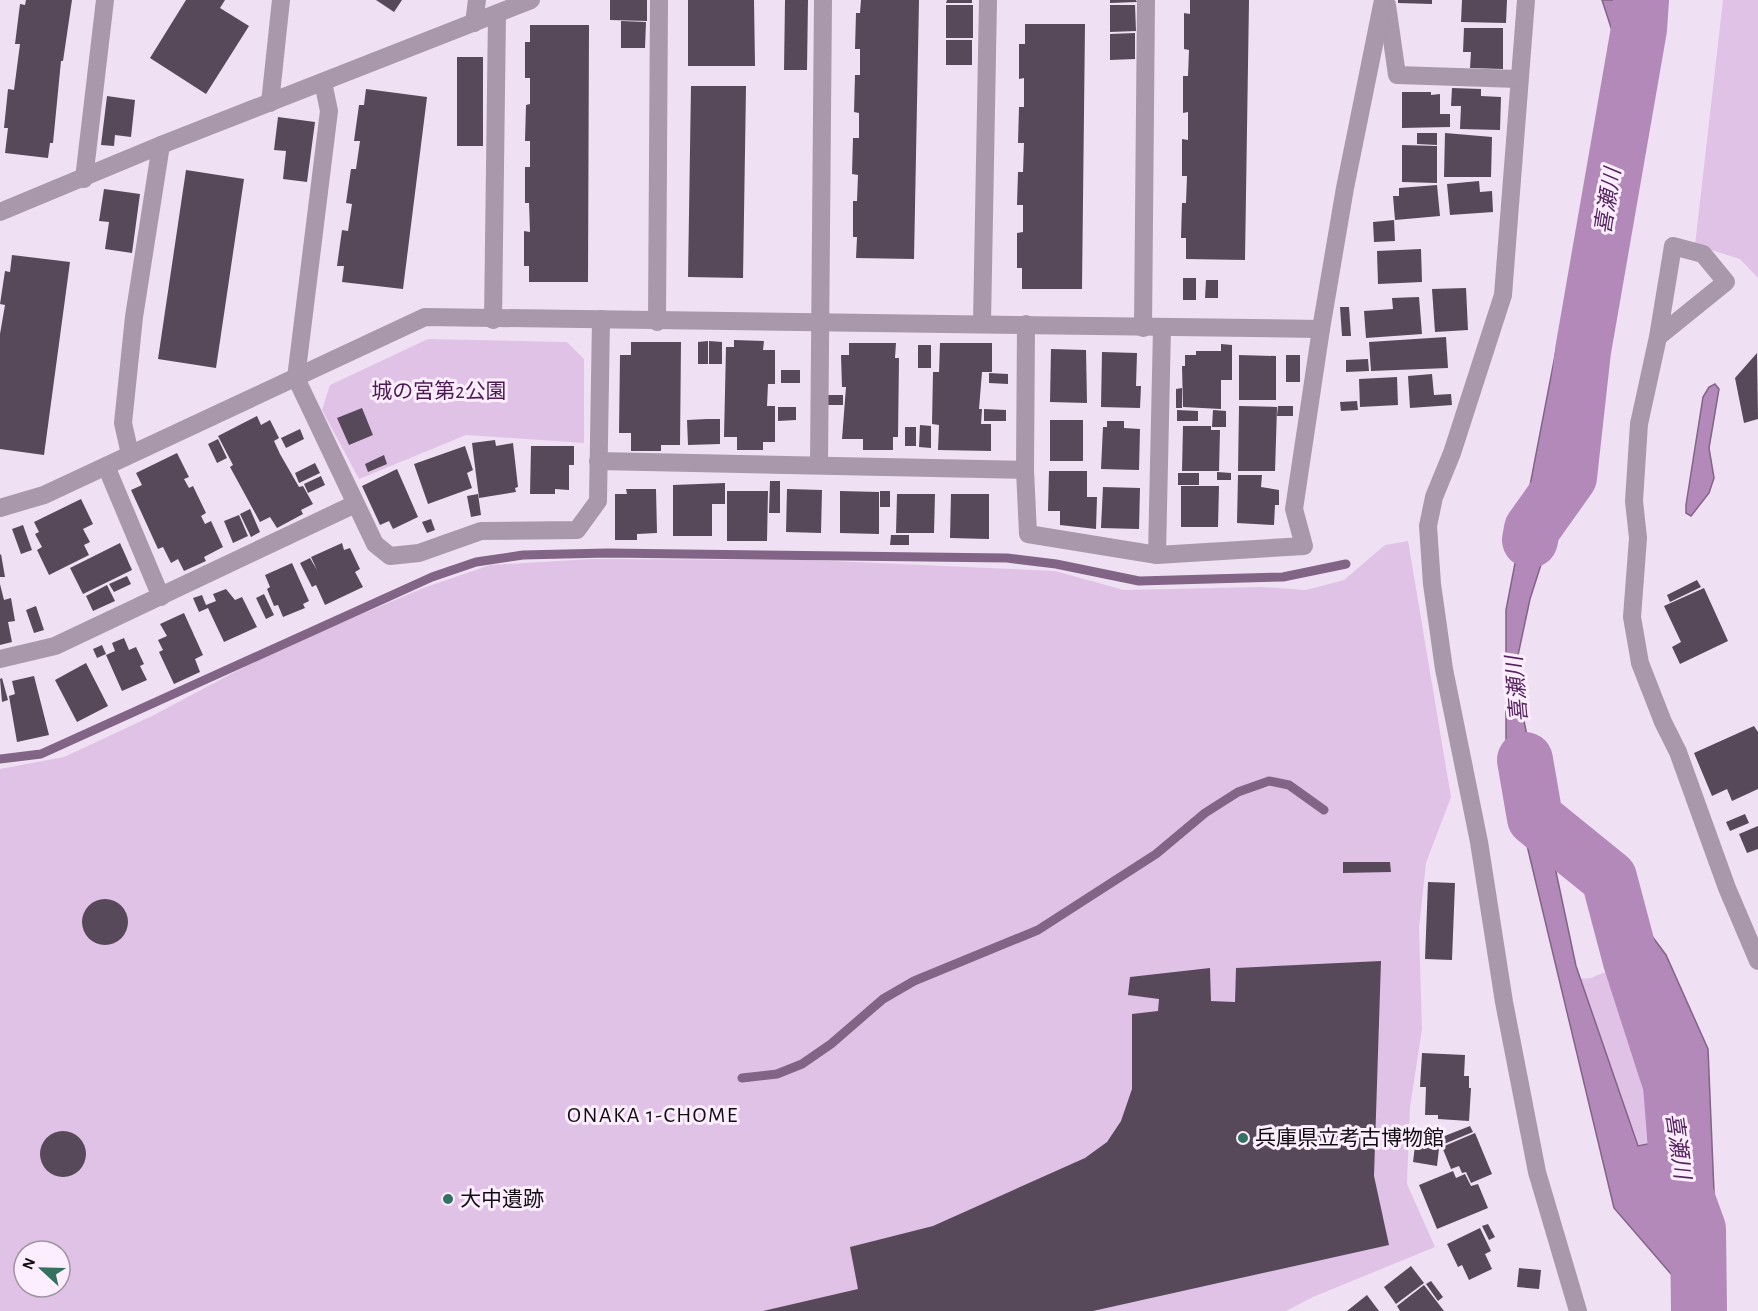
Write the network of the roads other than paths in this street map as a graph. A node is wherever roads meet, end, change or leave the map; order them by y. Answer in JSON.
{"nodes":[{"id":1,"x":105,"y":0,"type":"edge"},
{"id":2,"x":281,"y":0,"type":"edge"},
{"id":3,"x":477,"y":0,"type":"edge"},
{"id":4,"x":531,"y":0,"type":"edge"},
{"id":5,"x":659,"y":0,"type":"edge"},
{"id":6,"x":823,"y":0,"type":"edge"},
{"id":7,"x":988,"y":0,"type":"edge"},
{"id":8,"x":1146,"y":0,"type":"edge"},
{"id":9,"x":1385,"y":0,"type":"edge"},
{"id":10,"x":1526,"y":0,"type":"edge"},
{"id":11,"x":497,"y":14,"type":"junction"},
{"id":12,"x":474,"y":23,"type":"junction"},
{"id":13,"x":1518,"y":79,"type":"junction"},
{"id":14,"x":323,"y":82,"type":"junction"},
{"id":15,"x":270,"y":103,"type":"junction"},
{"id":16,"x":161,"y":145,"type":"junction"},
{"id":17,"x":84,"y":179,"type":"junction"},
{"id":18,"x":0,"y":212,"type":"edge"},
{"id":19,"x":493,"y":320,"type":"junction"},
{"id":20,"x":601,"y":320,"type":"junction"},
{"id":21,"x":657,"y":322,"type":"junction"},
{"id":22,"x":821,"y":322,"type":"junction"},
{"id":23,"x":982,"y":323,"type":"junction"},
{"id":24,"x":1026,"y":324,"type":"junction"},
{"id":25,"x":1143,"y":328,"type":"junction"},
{"id":26,"x":1162,"y":328,"type":"junction"},
{"id":27,"x":1321,"y":329,"type":"junction"},
{"id":28,"x":1658,"y":337,"type":"junction"},
{"id":29,"x":297,"y":378,"type":"junction"},
{"id":30,"x":129,"y":454,"type":"junction"},
{"id":31,"x":598,"y":461,"type":"junction"},
{"id":32,"x":819,"y":464,"type":"junction"},
{"id":33,"x":105,"y":466,"type":"junction"},
{"id":34,"x":1025,"y":470,"type":"junction"},
{"id":35,"x":355,"y":504,"type":"junction"},
{"id":36,"x":0,"y":508,"type":"edge"},
{"id":37,"x":1157,"y":555,"type":"junction"},
{"id":38,"x":161,"y":597,"type":"junction"},
{"id":39,"x":0,"y":659,"type":"edge"},
{"id":40,"x":1758,"y":961,"type":"edge"},
{"id":41,"x":1578,"y":1311,"type":"edge"}],
"edges":[{"from":1,"to":17,"type":"street"},
{"from":2,"to":15,"type":"street"},
{"from":3,"to":12,"type":"street"},
{"from":4,"to":11,"type":"street"},
{"from":5,"to":21,"type":"street"},
{"from":6,"to":22,"type":"street"},
{"from":7,"to":23,"type":"street"},
{"from":8,"to":25,"type":"street"},
{"from":9,"to":13,"type":"street"},
{"from":9,"to":27,"type":"street"},
{"from":10,"to":13,"type":"street"},
{"from":11,"to":12,"type":"street"},
{"from":11,"to":19,"type":"street"},
{"from":12,"to":14,"type":"street"},
{"from":13,"to":41,"type":"street"},
{"from":14,"to":15,"type":"street"},
{"from":14,"to":29,"type":"street"},
{"from":15,"to":16,"type":"street"},
{"from":16,"to":17,"type":"street"},
{"from":16,"to":30,"type":"street"},
{"from":17,"to":18,"type":"street"},
{"from":19,"to":20,"type":"street"},
{"from":19,"to":29,"type":"street"},
{"from":20,"to":21,"type":"street"},
{"from":20,"to":31,"type":"street"},
{"from":21,"to":22,"type":"street"},
{"from":22,"to":23,"type":"street"},
{"from":22,"to":32,"type":"street"},
{"from":23,"to":24,"type":"street"},
{"from":24,"to":25,"type":"street"},
{"from":24,"to":34,"type":"street"},
{"from":25,"to":26,"type":"street"},
{"from":26,"to":27,"type":"street"},
{"from":26,"to":37,"type":"street"},
{"from":27,"to":37,"type":"street"},
{"from":28,"to":28,"type":"street"},
{"from":28,"to":40,"type":"street"},
{"from":29,"to":30,"type":"street"},
{"from":29,"to":35,"type":"street"},
{"from":30,"to":33,"type":"street"},
{"from":31,"to":32,"type":"street"},
{"from":31,"to":35,"type":"street"},
{"from":32,"to":34,"type":"street"},
{"from":33,"to":36,"type":"street"},
{"from":33,"to":38,"type":"street"},
{"from":34,"to":37,"type":"street"},
{"from":35,"to":38,"type":"street"},
{"from":38,"to":39,"type":"street"}]}
